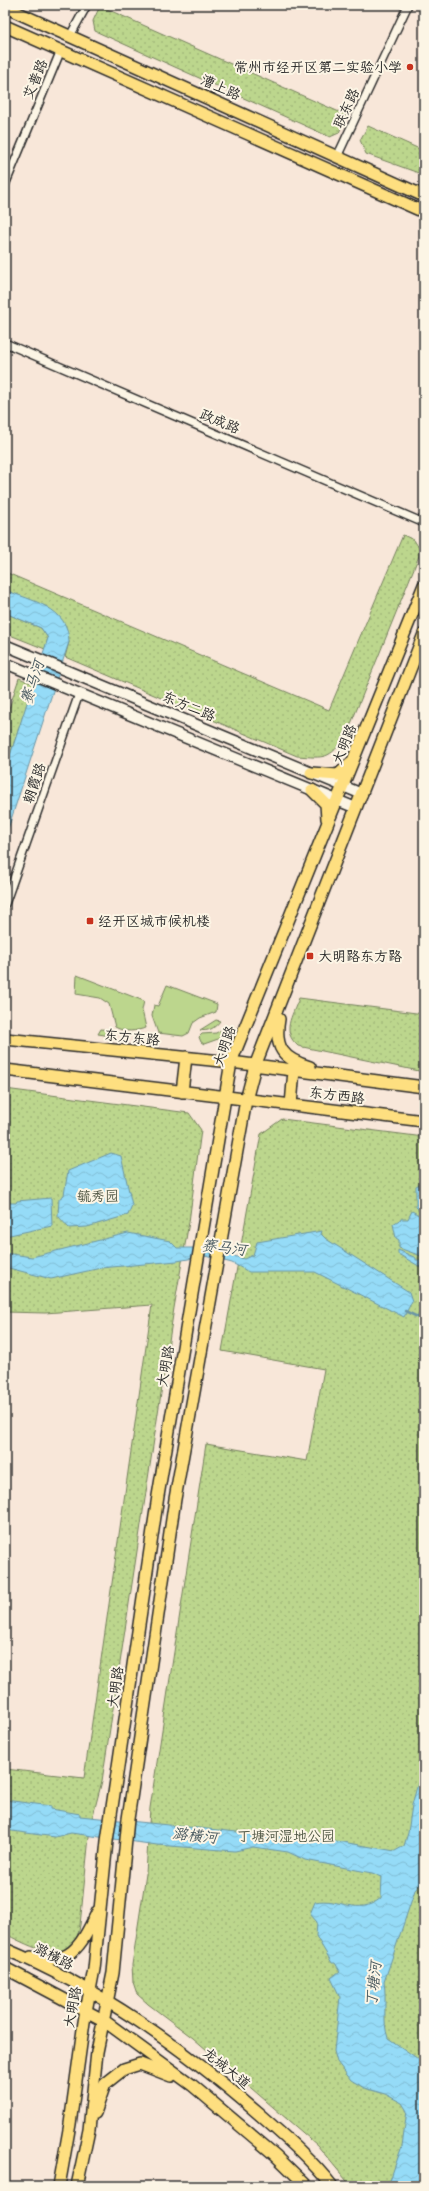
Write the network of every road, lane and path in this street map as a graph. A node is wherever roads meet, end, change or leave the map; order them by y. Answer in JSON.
{"nodes":[{"id":1,"x":87,"y":5,"type":"edge"},
{"id":2,"x":408,"y":5,"type":"edge"},
{"id":3,"x":5,"y":7,"type":"edge"},
{"id":4,"x":5,"y":26,"type":"edge"},
{"id":5,"x":70,"y":36,"type":"junction"},
{"id":6,"x":61,"y":50,"type":"junction"},
{"id":7,"x":337,"y":157,"type":"junction"},
{"id":8,"x":5,"y":185,"type":"edge"},
{"id":9,"x":424,"y":196,"type":"edge"},
{"id":10,"x":424,"y":212,"type":"edge"},
{"id":11,"x":5,"y":343,"type":"edge"},
{"id":12,"x":424,"y":523,"type":"edge"},
{"id":13,"x":424,"y":585,"type":"edge"},
{"id":14,"x":424,"y":634,"type":"edge"},
{"id":15,"x":5,"y":645,"type":"edge"},
{"id":16,"x":5,"y":663,"type":"edge"},
{"id":17,"x":80,"y":694,"type":"junction"},
{"id":18,"x":354,"y":759,"type":"junction"},
{"id":19,"x":311,"y":773,"type":"junction"},
{"id":20,"x":343,"y":786,"type":"junction"},
{"id":21,"x":312,"y":790,"type":"junction"},
{"id":22,"x":362,"y":794,"type":"junction"},
{"id":23,"x":337,"y":801,"type":"junction"},
{"id":24,"x":356,"y":808,"type":"junction"},
{"id":25,"x":326,"y":828,"type":"junction"},
{"id":26,"x":5,"y":904,"type":"edge"},
{"id":27,"x":282,"y":997,"type":"junction"},
{"id":28,"x":5,"y":1039,"type":"edge"},
{"id":29,"x":186,"y":1057,"type":"junction"},
{"id":30,"x":231,"y":1062,"type":"junction"},
{"id":31,"x":255,"y":1066,"type":"junction"},
{"id":32,"x":5,"y":1070,"type":"edge"},
{"id":33,"x":294,"y":1070,"type":"junction"},
{"id":34,"x":345,"y":1077,"type":"junction"},
{"id":35,"x":424,"y":1087,"type":"edge"},
{"id":36,"x":182,"y":1092,"type":"junction"},
{"id":37,"x":226,"y":1098,"type":"junction"},
{"id":38,"x":246,"y":1100,"type":"junction"},
{"id":39,"x":291,"y":1105,"type":"junction"},
{"id":40,"x":424,"y":1121,"type":"edge"},
{"id":41,"x":101,"y":1903,"type":"junction"},
{"id":42,"x":9,"y":1951,"type":"edge"},
{"id":43,"x":5,"y":1968,"type":"edge"},
{"id":44,"x":90,"y":1991,"type":"junction"},
{"id":45,"x":107,"y":2000,"type":"junction"},
{"id":46,"x":85,"y":2011,"type":"junction"},
{"id":47,"x":103,"y":2020,"type":"junction"},
{"id":48,"x":192,"y":2085,"type":"junction"},
{"id":49,"x":89,"y":2130,"type":"junction"},
{"id":50,"x":60,"y":2186,"type":"edge"},
{"id":51,"x":77,"y":2186,"type":"edge"},
{"id":52,"x":307,"y":2186,"type":"edge"},
{"id":53,"x":332,"y":2186,"type":"edge"}],
"edges":[{"from":1,"to":5,"type":"street"},
{"from":2,"to":7,"type":"street","name":"联东路"},
{"from":3,"to":5,"type":"main road","name":"漕上路"},
{"from":4,"to":6,"type":"main road"},
{"from":5,"to":7,"type":"main road","name":"漕上路"},
{"from":6,"to":8,"type":"street","name":"艾普路"},
{"from":6,"to":10,"type":"main road"},
{"from":7,"to":9,"type":"main road","name":"漕上路"},
{"from":11,"to":12,"type":"street","name":"政成路"},
{"from":13,"to":18,"type":"main road","name":"大明路"},
{"from":14,"to":22,"type":"main road"},
{"from":15,"to":19,"type":"main road","name":"东方二路"},
{"from":16,"to":17,"type":"main road"},
{"from":17,"to":21,"type":"main road"},
{"from":17,"to":26,"type":"street","name":"朝霞路"},
{"from":18,"to":19,"type":"main road"},
{"from":18,"to":20,"type":"main road","name":"大明路"},
{"from":19,"to":20,"type":"main road","name":"东方二路"},
{"from":20,"to":22,"type":"main road","name":"东方二路"},
{"from":20,"to":23,"type":"main road","name":"大明路"},
{"from":21,"to":23,"type":"main road"},
{"from":21,"to":25,"type":"main road"},
{"from":22,"to":24,"type":"main road"},
{"from":23,"to":24,"type":"main road"},
{"from":23,"to":25,"type":"main road","name":"大明路"},
{"from":24,"to":27,"type":"main road"},
{"from":25,"to":30,"type":"main road","name":"大明路"},
{"from":27,"to":31,"type":"main road"},
{"from":27,"to":34,"type":"main road"},
{"from":28,"to":29,"type":"main road","name":"东方东路"},
{"from":29,"to":30,"type":"main road","name":"东方东路"},
{"from":29,"to":36,"type":"main road"},
{"from":30,"to":31,"type":"main road","name":"东方东路"},
{"from":30,"to":37,"type":"main road","name":"大明路"},
{"from":31,"to":33,"type":"main road","name":"东方西路"},
{"from":31,"to":38,"type":"main road"},
{"from":32,"to":36,"type":"main road"},
{"from":33,"to":34,"type":"main road","name":"东方西路"},
{"from":33,"to":39,"type":"main road"},
{"from":34,"to":35,"type":"main road","name":"东方西路"},
{"from":36,"to":37,"type":"main road"},
{"from":37,"to":38,"type":"main road"},
{"from":37,"to":41,"type":"main road","name":"大明路"},
{"from":38,"to":39,"type":"main road","name":"东方西路"},
{"from":38,"to":45,"type":"main road"},
{"from":39,"to":40,"type":"main road","name":"东方西路"},
{"from":41,"to":42,"type":"main road"},
{"from":41,"to":44,"type":"main road","name":"大明路"},
{"from":42,"to":44,"type":"main road","name":"潞横路"},
{"from":43,"to":46,"type":"main road"},
{"from":44,"to":45,"type":"main road","name":"龙城大道"},
{"from":44,"to":46,"type":"main road","name":"大明路"},
{"from":45,"to":47,"type":"main road"},
{"from":45,"to":53,"type":"main road","name":"龙城大道"},
{"from":46,"to":47,"type":"main road"},
{"from":46,"to":50,"type":"main road","name":"大明路"},
{"from":47,"to":48,"type":"main road"},
{"from":47,"to":49,"type":"main road"},
{"from":48,"to":49,"type":"main road"},
{"from":48,"to":52,"type":"main road"},
{"from":49,"to":51,"type":"main road"}]}
